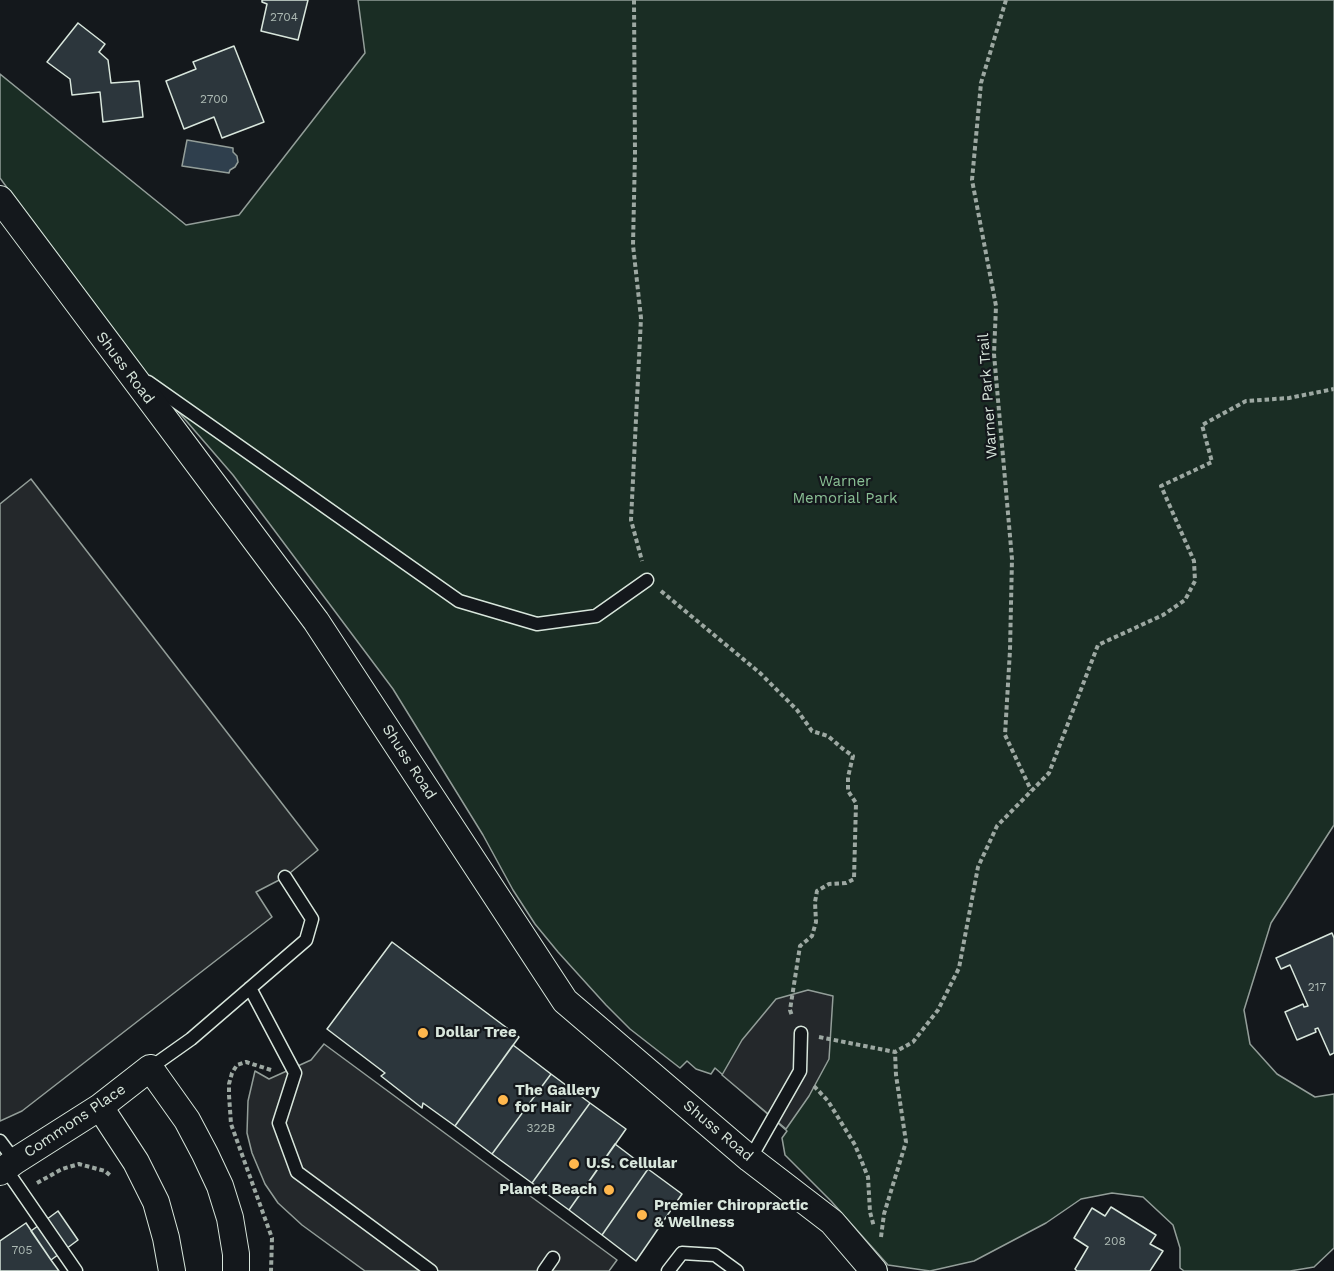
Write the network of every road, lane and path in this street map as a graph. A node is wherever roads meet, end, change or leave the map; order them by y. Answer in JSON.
{"nodes":[{"id":1,"x":634,"y":0,"type":"edge"},
{"id":2,"x":1006,"y":0,"type":"edge"},
{"id":3,"x":0,"y":200,"type":"edge"},
{"id":4,"x":123,"y":365,"type":"junction"},
{"id":5,"x":1334,"y":388,"type":"edge"},
{"id":6,"x":647,"y":580,"type":"junction"},
{"id":7,"x":1031,"y":790,"type":"junction"},
{"id":8,"x":285,"y":877,"type":"dead end"},
{"id":9,"x":250,"y":988,"type":"junction"},
{"id":10,"x":801,"y":1033,"type":"junction"},
{"id":11,"x":895,"y":1052,"type":"junction"},
{"id":12,"x":150,"y":1068,"type":"junction"},
{"id":13,"x":800,"y":1071,"type":"junction"},
{"id":14,"x":296,"y":1073,"type":"junction"},
{"id":15,"x":100,"y":1107,"type":"junction"},
{"id":16,"x":750,"y":1159,"type":"junction"},
{"id":17,"x":5,"y":1161,"type":"edge"},
{"id":18,"x":114,"y":1179,"type":"dead end"},
{"id":19,"x":22,"y":1192,"type":"junction"},
{"id":20,"x":874,"y":1230,"type":"dead end"},
{"id":21,"x":554,"y":1258,"type":"dead end"},
{"id":22,"x":873,"y":1270,"type":"edge"},
{"id":23,"x":76,"y":1271,"type":"edge"},
{"id":24,"x":172,"y":1271,"type":"edge"},
{"id":25,"x":236,"y":1271,"type":"edge"},
{"id":26,"x":271,"y":1271,"type":"edge"},
{"id":27,"x":431,"y":1271,"type":"edge"},
{"id":28,"x":544,"y":1271,"type":"edge"},
{"id":29,"x":668,"y":1271,"type":"edge"},
{"id":30,"x":737,"y":1271,"type":"edge"}],
"edges":[{"from":1,"to":6,"type":"path"},
{"from":2,"to":7,"type":"path","name":"Warner Park Trail"},
{"from":3,"to":4,"type":"street","name":"Shuss Road"},
{"from":4,"to":6,"type":"lane"},
{"from":4,"to":16,"type":"street","name":"Shuss Road"},
{"from":5,"to":7,"type":"path"},
{"from":6,"to":10,"type":"path"},
{"from":7,"to":11,"type":"path"},
{"from":8,"to":9,"type":"lane"},
{"from":9,"to":12,"type":"lane"},
{"from":9,"to":14,"type":"lane"},
{"from":10,"to":11,"type":"path"},
{"from":10,"to":13,"type":"lane"},
{"from":11,"to":22,"type":"path"},
{"from":12,"to":15,"type":"street","name":"Commons Place"},
{"from":12,"to":25,"type":"street"},
{"from":13,"to":16,"type":"lane"},
{"from":13,"to":20,"type":"path"},
{"from":14,"to":26,"type":"path"},
{"from":14,"to":27,"type":"lane"},
{"from":15,"to":17,"type":"street","name":"Commons Place"},
{"from":15,"to":24,"type":"street"},
{"from":16,"to":22,"type":"street","name":"Shuss Road"},
{"from":17,"to":19,"type":"lane"},
{"from":18,"to":19,"type":"path"},
{"from":19,"to":23,"type":"lane"},
{"from":21,"to":28,"type":"lane"},
{"from":29,"to":30,"type":"lane"}]}
